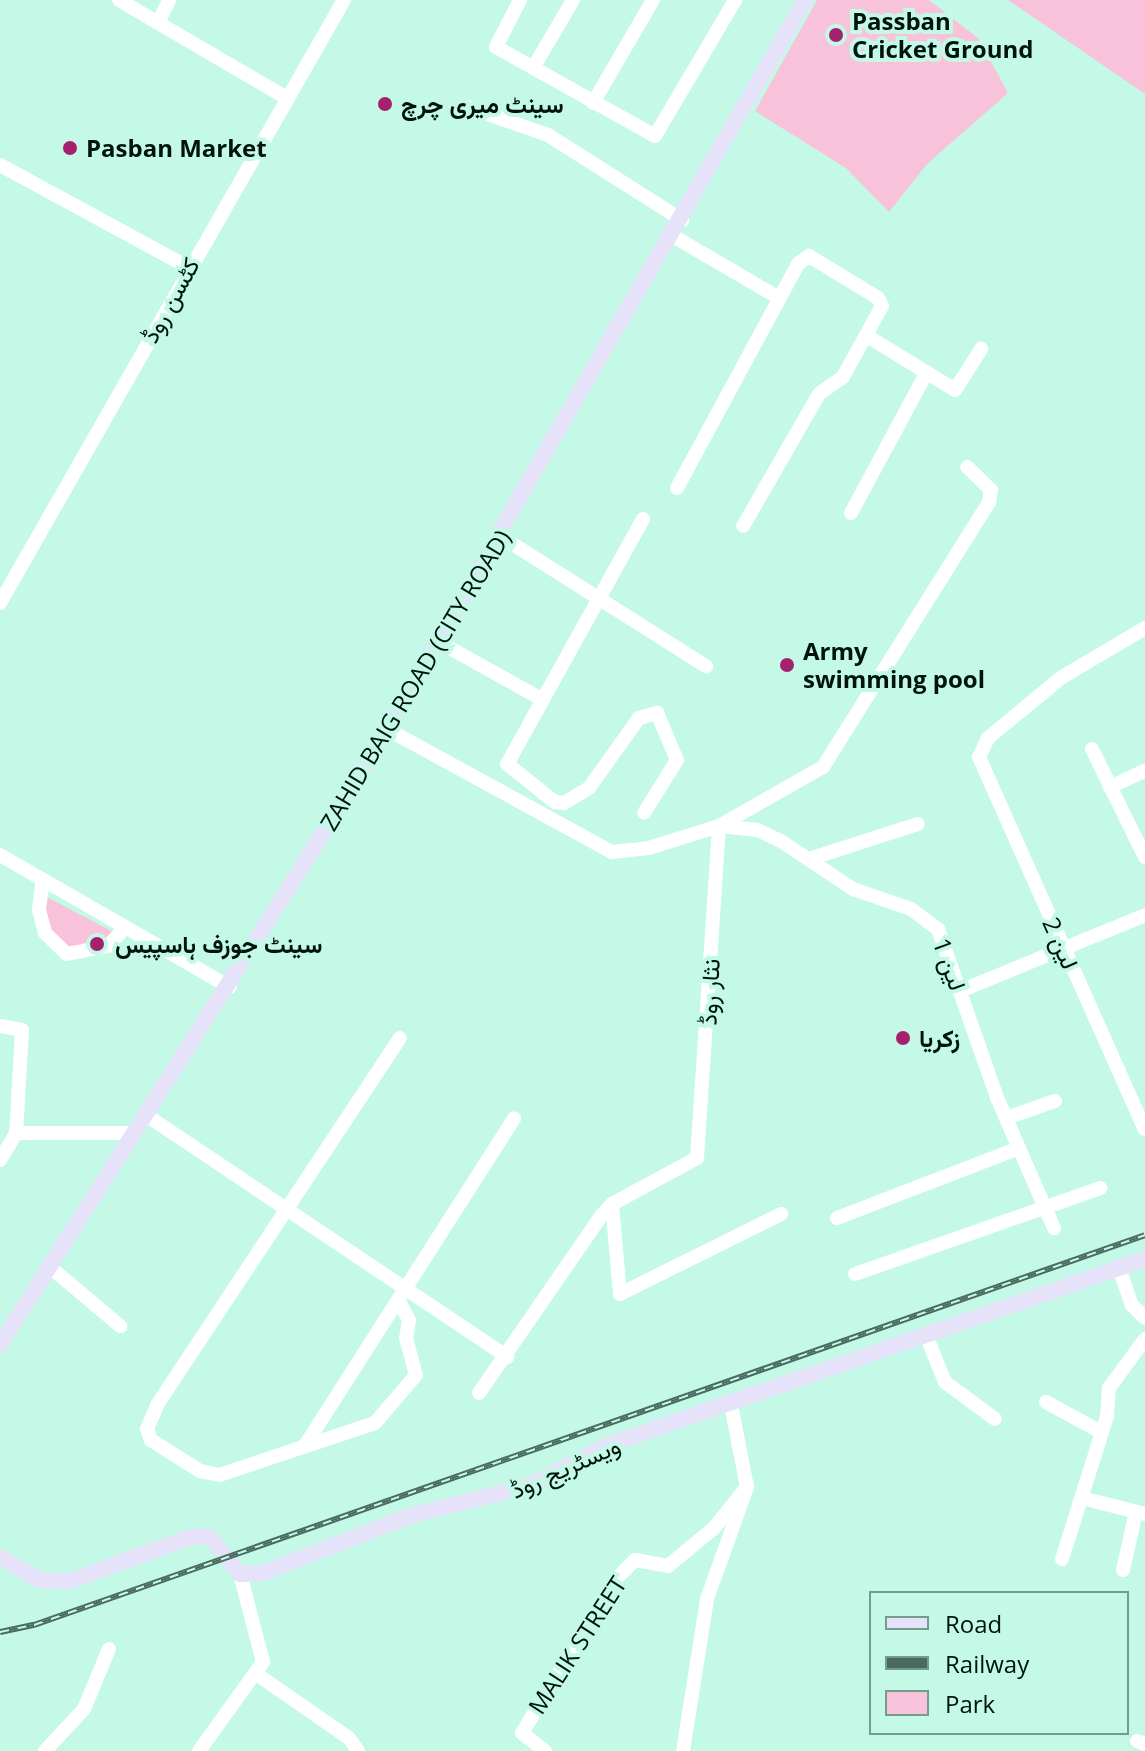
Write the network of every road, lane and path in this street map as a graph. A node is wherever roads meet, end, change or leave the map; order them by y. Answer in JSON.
{"nodes":[{"id":1,"x":119,"y":0,"type":"edge"},
{"id":2,"x":169,"y":0,"type":"edge"},
{"id":3,"x":344,"y":0,"type":"edge"},
{"id":4,"x":520,"y":0,"type":"edge"},
{"id":5,"x":573,"y":0,"type":"edge"},
{"id":6,"x":653,"y":0,"type":"edge"},
{"id":7,"x":735,"y":0,"type":"edge"},
{"id":8,"x":805,"y":0,"type":"edge"},
{"id":9,"x":158,"y":23,"type":"junction"},
{"id":10,"x":533,"y":68,"type":"junction"},
{"id":11,"x":287,"y":98,"type":"junction"},
{"id":12,"x":593,"y":103,"type":"junction"},
{"id":13,"x":468,"y":107,"type":"dead end"},
{"id":14,"x":0,"y":165,"type":"edge"},
{"id":15,"x":682,"y":220,"type":"junction"},
{"id":16,"x":673,"y":236,"type":"junction"},
{"id":17,"x":188,"y":267,"type":"junction"},
{"id":18,"x":779,"y":298,"type":"junction"},
{"id":19,"x":867,"y":336,"type":"junction"},
{"id":20,"x":981,"y":349,"type":"dead end"},
{"id":21,"x":927,"y":372,"type":"junction"},
{"id":22,"x":967,"y":467,"type":"dead end"},
{"id":23,"x":677,"y":488,"type":"dead end"},
{"id":24,"x":851,"y":513,"type":"dead end"},
{"id":25,"x":643,"y":519,"type":"dead end"},
{"id":26,"x":743,"y":526,"type":"dead end"},
{"id":27,"x":500,"y":536,"type":"junction"},
{"id":28,"x":600,"y":597,"type":"junction"},
{"id":29,"x":0,"y":603,"type":"edge"},
{"id":30,"x":1145,"y":628,"type":"edge"},
{"id":31,"x":439,"y":642,"type":"junction"},
{"id":32,"x":706,"y":666,"type":"dead end"},
{"id":33,"x":543,"y":700,"type":"junction"},
{"id":34,"x":387,"y":729,"type":"junction"},
{"id":35,"x":1092,"y":749,"type":"dead end"},
{"id":36,"x":1145,"y":771,"type":"edge"},
{"id":37,"x":1110,"y":787,"type":"junction"},
{"id":38,"x":644,"y":813,"type":"dead end"},
{"id":39,"x":918,"y":824,"type":"dead end"},
{"id":40,"x":719,"y":826,"type":"junction"},
{"id":41,"x":0,"y":855,"type":"edge"},
{"id":42,"x":1145,"y":857,"type":"edge"},
{"id":43,"x":812,"y":858,"type":"junction"},
{"id":44,"x":43,"y":880,"type":"junction"},
{"id":45,"x":1145,"y":915,"type":"edge"},
{"id":46,"x":125,"y":928,"type":"junction"},
{"id":47,"x":1063,"y":949,"type":"junction"},
{"id":48,"x":230,"y":987,"type":"junction"},
{"id":49,"x":960,"y":991,"type":"junction"},
{"id":50,"x":0,"y":1026,"type":"edge"},
{"id":51,"x":400,"y":1038,"type":"dead end"},
{"id":52,"x":1055,"y":1101,"type":"dead end"},
{"id":53,"x":146,"y":1115,"type":"junction"},
{"id":54,"x":514,"y":1118,"type":"dead end"},
{"id":55,"x":1006,"y":1118,"type":"junction"},
{"id":56,"x":1145,"y":1129,"type":"edge"},
{"id":57,"x":16,"y":1133,"type":"junction"},
{"id":58,"x":135,"y":1133,"type":"junction"},
{"id":59,"x":1019,"y":1148,"type":"junction"},
{"id":60,"x":0,"y":1160,"type":"edge"},
{"id":61,"x":1100,"y":1188,"type":"dead end"},
{"id":62,"x":612,"y":1204,"type":"junction"},
{"id":63,"x":1045,"y":1207,"type":"junction"},
{"id":64,"x":288,"y":1209,"type":"junction"},
{"id":65,"x":781,"y":1214,"type":"dead end"},
{"id":66,"x":837,"y":1218,"type":"dead end"},
{"id":67,"x":1054,"y":1228,"type":"dead end"},
{"id":68,"x":1145,"y":1259,"type":"edge"},
{"id":69,"x":50,"y":1267,"type":"junction"},
{"id":70,"x":1119,"y":1268,"type":"junction"},
{"id":71,"x":855,"y":1274,"type":"dead end"},
{"id":72,"x":401,"y":1294,"type":"junction"},
{"id":73,"x":1145,"y":1318,"type":"edge"},
{"id":74,"x":120,"y":1326,"type":"dead end"},
{"id":75,"x":926,"y":1335,"type":"junction"},
{"id":76,"x":1145,"y":1339,"type":"edge"},
{"id":77,"x":0,"y":1345,"type":"edge"},
{"id":78,"x":507,"y":1357,"type":"junction"},
{"id":79,"x":479,"y":1393,"type":"dead end"},
{"id":80,"x":1046,"y":1402,"type":"dead end"},
{"id":81,"x":731,"y":1405,"type":"junction"},
{"id":82,"x":995,"y":1419,"type":"dead end"},
{"id":83,"x":1101,"y":1432,"type":"junction"},
{"id":84,"x":304,"y":1447,"type":"junction"},
{"id":85,"x":747,"y":1487,"type":"junction"},
{"id":86,"x":1082,"y":1498,"type":"junction"},
{"id":87,"x":1140,"y":1513,"type":"edge"},
{"id":88,"x":0,"y":1557,"type":"edge"},
{"id":89,"x":1062,"y":1559,"type":"dead end"},
{"id":90,"x":1123,"y":1570,"type":"dead end"},
{"id":91,"x":240,"y":1574,"type":"junction"},
{"id":92,"x":109,"y":1649,"type":"dead end"},
{"id":93,"x":255,"y":1673,"type":"junction"},
{"id":94,"x":45,"y":1751,"type":"edge"},
{"id":95,"x":199,"y":1751,"type":"edge"},
{"id":96,"x":358,"y":1751,"type":"edge"},
{"id":97,"x":545,"y":1751,"type":"edge"},
{"id":98,"x":683,"y":1751,"type":"edge"}],
"edges":[{"from":1,"to":9,"type":"street"},
{"from":2,"to":9,"type":"street"},
{"from":3,"to":11,"type":"street","name":"کٹسن روڈ"},
{"from":4,"to":10,"type":"street"},
{"from":5,"to":10,"type":"street"},
{"from":6,"to":12,"type":"street"},
{"from":7,"to":12,"type":"street"},
{"from":8,"to":15,"type":"main road","name":"ZAHID BAIG ROAD (CITY ROAD)"},
{"from":9,"to":11,"type":"street"},
{"from":10,"to":12,"type":"street"},
{"from":11,"to":17,"type":"street","name":"کٹسن روڈ"},
{"from":13,"to":15,"type":"street"},
{"from":14,"to":17,"type":"street"},
{"from":15,"to":16,"type":"main road","name":"ZAHID BAIG ROAD (CITY ROAD)"},
{"from":16,"to":18,"type":"street"},
{"from":16,"to":27,"type":"main road","name":"ZAHID BAIG ROAD (CITY ROAD)"},
{"from":17,"to":29,"type":"street","name":"کٹسن روڈ"},
{"from":18,"to":19,"type":"street"},
{"from":18,"to":23,"type":"street"},
{"from":19,"to":21,"type":"street"},
{"from":19,"to":26,"type":"street"},
{"from":20,"to":21,"type":"street"},
{"from":21,"to":24,"type":"street"},
{"from":22,"to":40,"type":"street"},
{"from":25,"to":28,"type":"street"},
{"from":27,"to":28,"type":"street"},
{"from":27,"to":31,"type":"main road","name":"ZAHID BAIG ROAD (CITY ROAD)"},
{"from":28,"to":32,"type":"street"},
{"from":28,"to":33,"type":"street"},
{"from":30,"to":47,"type":"street","name":"لین 2"},
{"from":31,"to":33,"type":"street"},
{"from":31,"to":34,"type":"main road","name":"ZAHID BAIG ROAD (CITY ROAD)"},
{"from":33,"to":38,"type":"street"},
{"from":34,"to":40,"type":"street"},
{"from":34,"to":48,"type":"main road","name":"ZAHID BAIG ROAD (CITY ROAD)"},
{"from":35,"to":37,"type":"street"},
{"from":36,"to":37,"type":"street"},
{"from":37,"to":42,"type":"street"},
{"from":39,"to":43,"type":"street"},
{"from":40,"to":43,"type":"street","name":"لین 1"},
{"from":40,"to":62,"type":"street","name":"نثار روڈ"},
{"from":41,"to":44,"type":"street"},
{"from":43,"to":49,"type":"street","name":"لین 1"},
{"from":44,"to":46,"type":"street"},
{"from":44,"to":46,"type":"street"},
{"from":45,"to":47,"type":"street"},
{"from":46,"to":48,"type":"street"},
{"from":47,"to":49,"type":"street"},
{"from":47,"to":56,"type":"street","name":"لین 2"},
{"from":48,"to":53,"type":"main road","name":"ZAHID BAIG ROAD (CITY ROAD)"},
{"from":49,"to":55,"type":"street","name":"لین 1"},
{"from":50,"to":57,"type":"street"},
{"from":51,"to":64,"type":"street"},
{"from":52,"to":55,"type":"street"},
{"from":53,"to":58,"type":"main road","name":"ZAHID BAIG ROAD (CITY ROAD)"},
{"from":53,"to":64,"type":"street"},
{"from":54,"to":72,"type":"street"},
{"from":55,"to":59,"type":"street","name":"لین 1"},
{"from":57,"to":58,"type":"street"},
{"from":57,"to":60,"type":"street"},
{"from":58,"to":69,"type":"main road","name":"ZAHID BAIG ROAD (CITY ROAD)"},
{"from":59,"to":63,"type":"street","name":"لین 1"},
{"from":59,"to":66,"type":"street"},
{"from":61,"to":63,"type":"street"},
{"from":62,"to":65,"type":"street"},
{"from":62,"to":78,"type":"street"},
{"from":63,"to":67,"type":"street","name":"لین 1"},
{"from":63,"to":71,"type":"street"},
{"from":64,"to":72,"type":"street"},
{"from":64,"to":84,"type":"street"},
{"from":68,"to":70,"type":"main road","name":"ویسٹریج روڈ"},
{"from":69,"to":74,"type":"street"},
{"from":69,"to":77,"type":"main road","name":"ZAHID BAIG ROAD (CITY ROAD)"},
{"from":70,"to":73,"type":"street"},
{"from":70,"to":75,"type":"main road","name":"ویسٹریج روڈ"},
{"from":72,"to":78,"type":"street"},
{"from":72,"to":84,"type":"street"},
{"from":72,"to":84,"type":"street"},
{"from":75,"to":81,"type":"main road","name":"ویسٹریج روڈ"},
{"from":75,"to":82,"type":"street"},
{"from":76,"to":83,"type":"street"},
{"from":78,"to":79,"type":"street"},
{"from":80,"to":83,"type":"street"},
{"from":81,"to":85,"type":"street"},
{"from":81,"to":91,"type":"main road","name":"ویسٹریج روڈ"},
{"from":83,"to":86,"type":"street"},
{"from":85,"to":97,"type":"street","name":"MALIK STREET"},
{"from":85,"to":98,"type":"street"},
{"from":86,"to":87,"type":"street"},
{"from":86,"to":89,"type":"street"},
{"from":87,"to":90,"type":"street"},
{"from":88,"to":91,"type":"main road"},
{"from":91,"to":93,"type":"street"},
{"from":92,"to":94,"type":"street"},
{"from":93,"to":95,"type":"street"},
{"from":93,"to":96,"type":"street"}]}
